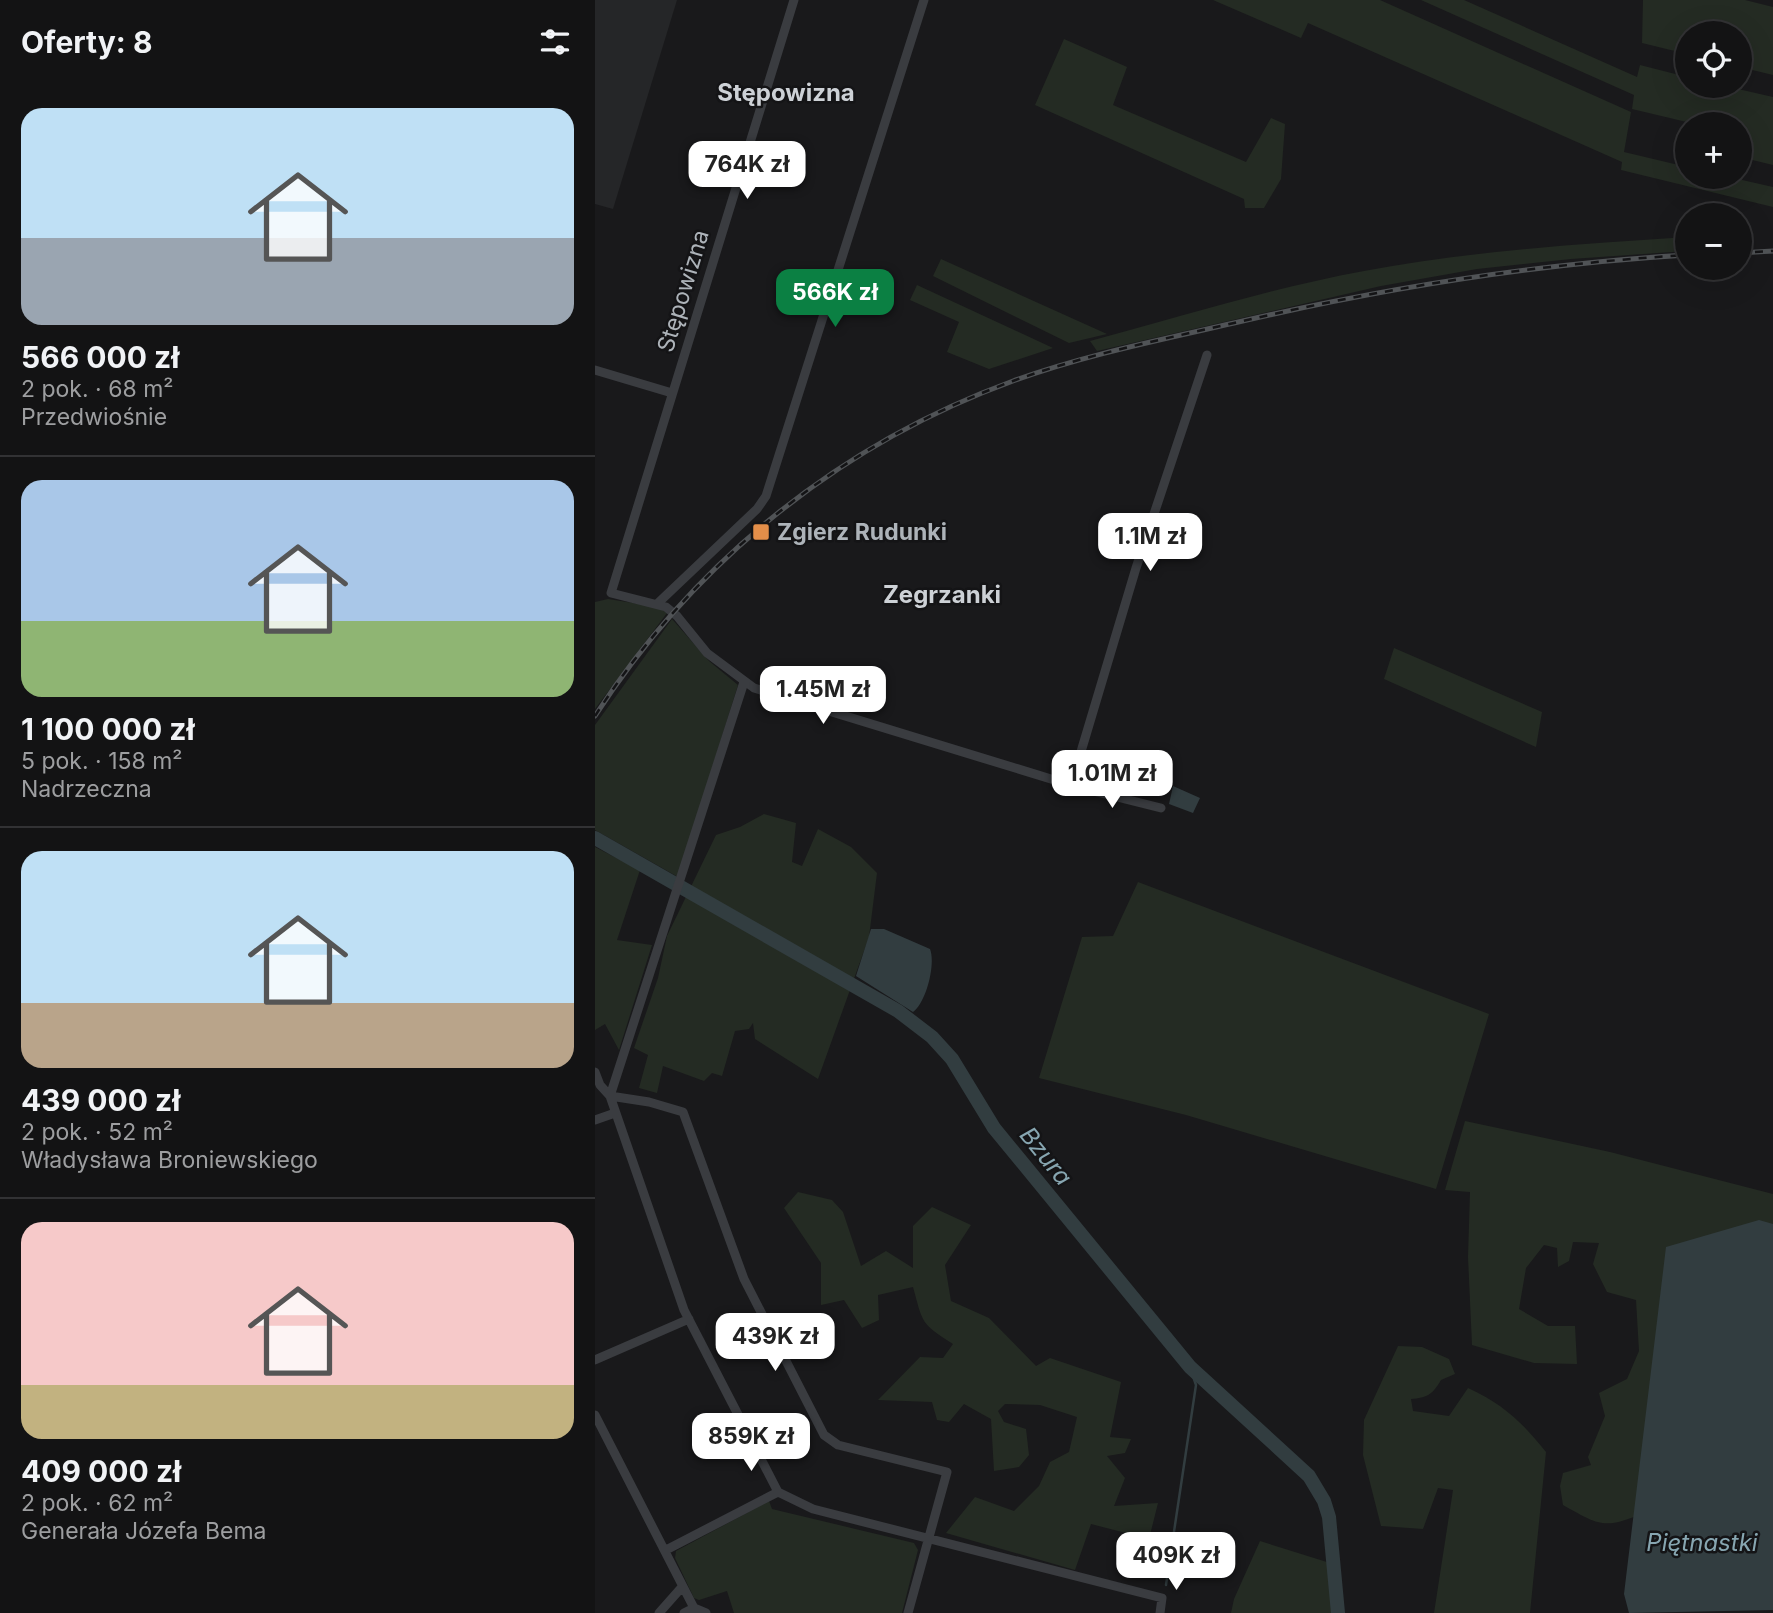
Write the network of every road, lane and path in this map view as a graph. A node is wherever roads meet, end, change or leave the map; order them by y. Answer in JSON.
{"nodes":[{"id":1,"x":794,"y":0,"type":"edge"},
{"id":2,"x":924,"y":0,"type":"edge"},
{"id":3,"x":1207,"y":355,"type":"dead end"},
{"id":4,"x":595,"y":370,"type":"edge"},
{"id":5,"x":672,"y":393,"type":"junction"},
{"id":6,"x":657,"y":604,"type":"junction"},
{"id":7,"x":744,"y":682,"type":"junction"},
{"id":8,"x":1071,"y":785,"type":"junction"},
{"id":9,"x":1161,"y":808,"type":"dead end"},
{"id":10,"x":595,"y":1072,"type":"edge"},
{"id":11,"x":610,"y":1096,"type":"junction"},
{"id":12,"x":615,"y":1113,"type":"junction"},
{"id":13,"x":595,"y":1120,"type":"edge"},
{"id":14,"x":689,"y":1319,"type":"junction"},
{"id":15,"x":595,"y":1360,"type":"edge"},
{"id":16,"x":595,"y":1415,"type":"edge"},
{"id":17,"x":778,"y":1492,"type":"junction"},
{"id":18,"x":929,"y":1538,"type":"junction"},
{"id":19,"x":666,"y":1550,"type":"junction"},
{"id":20,"x":682,"y":1587,"type":"junction"},
{"id":21,"x":694,"y":1608,"type":"junction"},
{"id":22,"x":659,"y":1613,"type":"edge"},
{"id":23,"x":684,"y":1613,"type":"edge"},
{"id":24,"x":706,"y":1613,"type":"edge"},
{"id":25,"x":908,"y":1613,"type":"edge"},
{"id":26,"x":1160,"y":1613,"type":"edge"}],
"edges":[{"from":1,"to":5,"type":"street","name":"Stępowizna"},
{"from":2,"to":6,"type":"street"},
{"from":3,"to":8,"type":"street"},
{"from":4,"to":5,"type":"street"},
{"from":5,"to":6,"type":"street","name":"Stępowizna"},
{"from":6,"to":7,"type":"street"},
{"from":7,"to":8,"type":"street"},
{"from":7,"to":11,"type":"street"},
{"from":8,"to":9,"type":"street"},
{"from":10,"to":11,"type":"street"},
{"from":11,"to":12,"type":"street"},
{"from":11,"to":18,"type":"street"},
{"from":12,"to":13,"type":"street"},
{"from":12,"to":14,"type":"street"},
{"from":14,"to":15,"type":"street"},
{"from":14,"to":17,"type":"street"},
{"from":16,"to":19,"type":"street"},
{"from":17,"to":18,"type":"street"},
{"from":17,"to":19,"type":"street"},
{"from":18,"to":25,"type":"street"},
{"from":18,"to":26,"type":"street"},
{"from":19,"to":20,"type":"street"},
{"from":20,"to":21,"type":"street"},
{"from":20,"to":22,"type":"street"},
{"from":21,"to":23,"type":"street"},
{"from":21,"to":24,"type":"street"}]}
